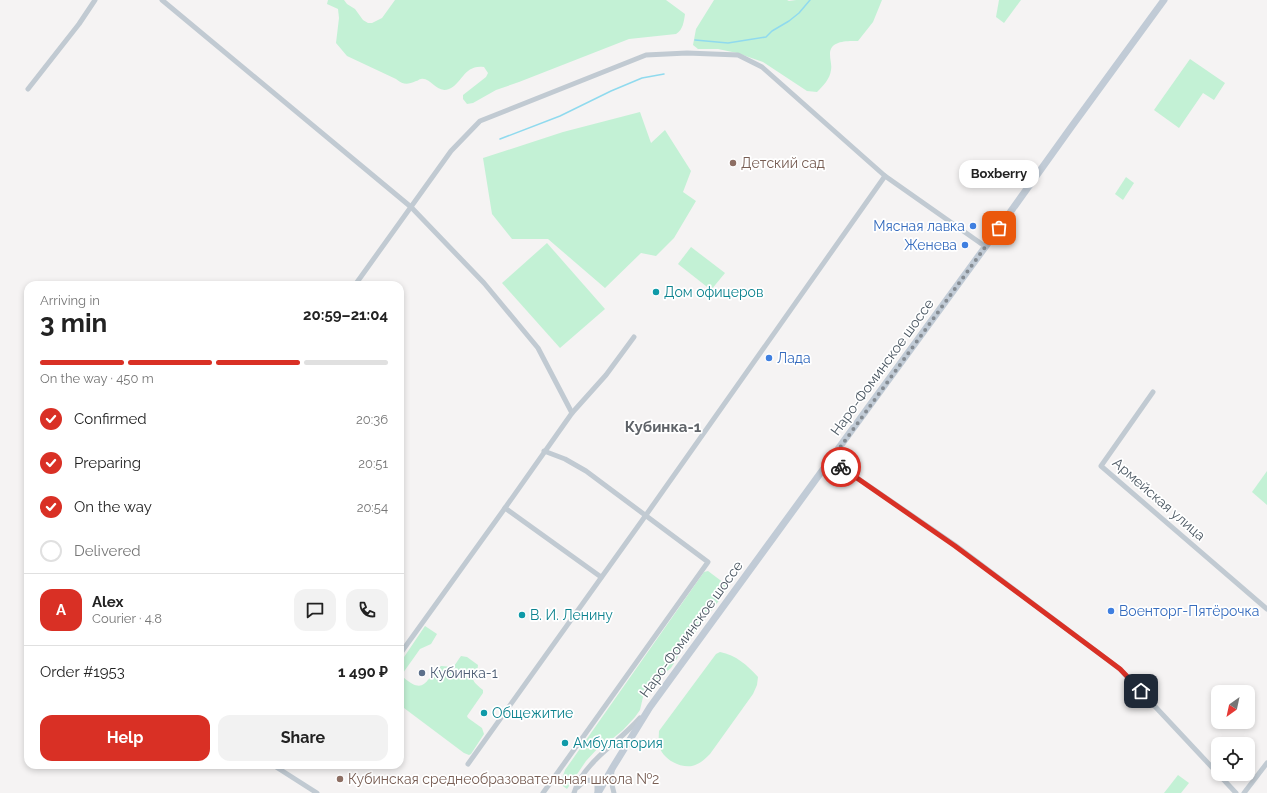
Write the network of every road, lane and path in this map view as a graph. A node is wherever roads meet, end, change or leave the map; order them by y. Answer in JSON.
{"nodes":[{"id":1,"x":95,"y":0,"type":"edge"},
{"id":2,"x":162,"y":0,"type":"edge"},
{"id":3,"x":1164,"y":0,"type":"edge"},
{"id":4,"x":28,"y":89,"type":"dead end"},
{"id":5,"x":885,"y":176,"type":"junction"},
{"id":6,"x":411,"y":207,"type":"junction"},
{"id":7,"x":986,"y":247,"type":"junction"},
{"id":8,"x":358,"y":281,"type":"edge"},
{"id":9,"x":634,"y":337,"type":"dead end"},
{"id":10,"x":1153,"y":392,"type":"dead end"},
{"id":11,"x":572,"y":413,"type":"junction"},
{"id":12,"x":544,"y":451,"type":"junction"},
{"id":13,"x":831,"y":460,"type":"junction"},
{"id":14,"x":505,"y":508,"type":"junction"},
{"id":15,"x":646,"y":515,"type":"junction"},
{"id":16,"x":601,"y":577,"type":"junction"},
{"id":17,"x":1267,"y":609,"type":"edge"},
{"id":18,"x":404,"y":648,"type":"edge"},
{"id":19,"x":650,"y":707,"type":"junction"},
{"id":20,"x":1267,"y":763,"type":"edge"},
{"id":21,"x":468,"y":764,"type":"dead end"},
{"id":22,"x":613,"y":767,"type":"junction"},
{"id":23,"x":279,"y":769,"type":"edge"},
{"id":24,"x":574,"y":792,"type":"edge"},
{"id":25,"x":318,"y":793,"type":"edge"},
{"id":26,"x":543,"y":793,"type":"edge"},
{"id":27,"x":598,"y":793,"type":"edge"},
{"id":28,"x":614,"y":793,"type":"edge"},
{"id":29,"x":1236,"y":793,"type":"edge"},
{"id":30,"x":1244,"y":793,"type":"edge"}],
"edges":[{"from":1,"to":4,"type":"street"},
{"from":2,"to":6,"type":"street"},
{"from":3,"to":7,"type":"main road","name":"Наро-Фоминское шоссе"},
{"from":5,"to":6,"type":"street"},
{"from":5,"to":7,"type":"street"},
{"from":5,"to":15,"type":"street"},
{"from":6,"to":8,"type":"street"},
{"from":6,"to":11,"type":"street"},
{"from":7,"to":13,"type":"main road","name":"Наро-Фоминское шоссе"},
{"from":9,"to":11,"type":"street"},
{"from":10,"to":17,"type":"street","name":"Армейская улица"},
{"from":11,"to":12,"type":"street"},
{"from":12,"to":14,"type":"street"},
{"from":12,"to":15,"type":"street"},
{"from":13,"to":19,"type":"main road","name":"Наро-Фоминское шоссе"},
{"from":13,"to":29,"type":"street"},
{"from":14,"to":16,"type":"street"},
{"from":14,"to":18,"type":"street"},
{"from":15,"to":16,"type":"street"},
{"from":15,"to":26,"type":"street"},
{"from":16,"to":21,"type":"street"},
{"from":19,"to":22,"type":"main road","name":"Наро-Фоминское шоссе"},
{"from":19,"to":24,"type":"street"},
{"from":20,"to":30,"type":"street"},
{"from":22,"to":27,"type":"main road","name":"Наро-Фоминское шоссе"},
{"from":22,"to":28,"type":"street"},
{"from":23,"to":25,"type":"street"},
{"from":24,"to":27,"type":"street"}]}
